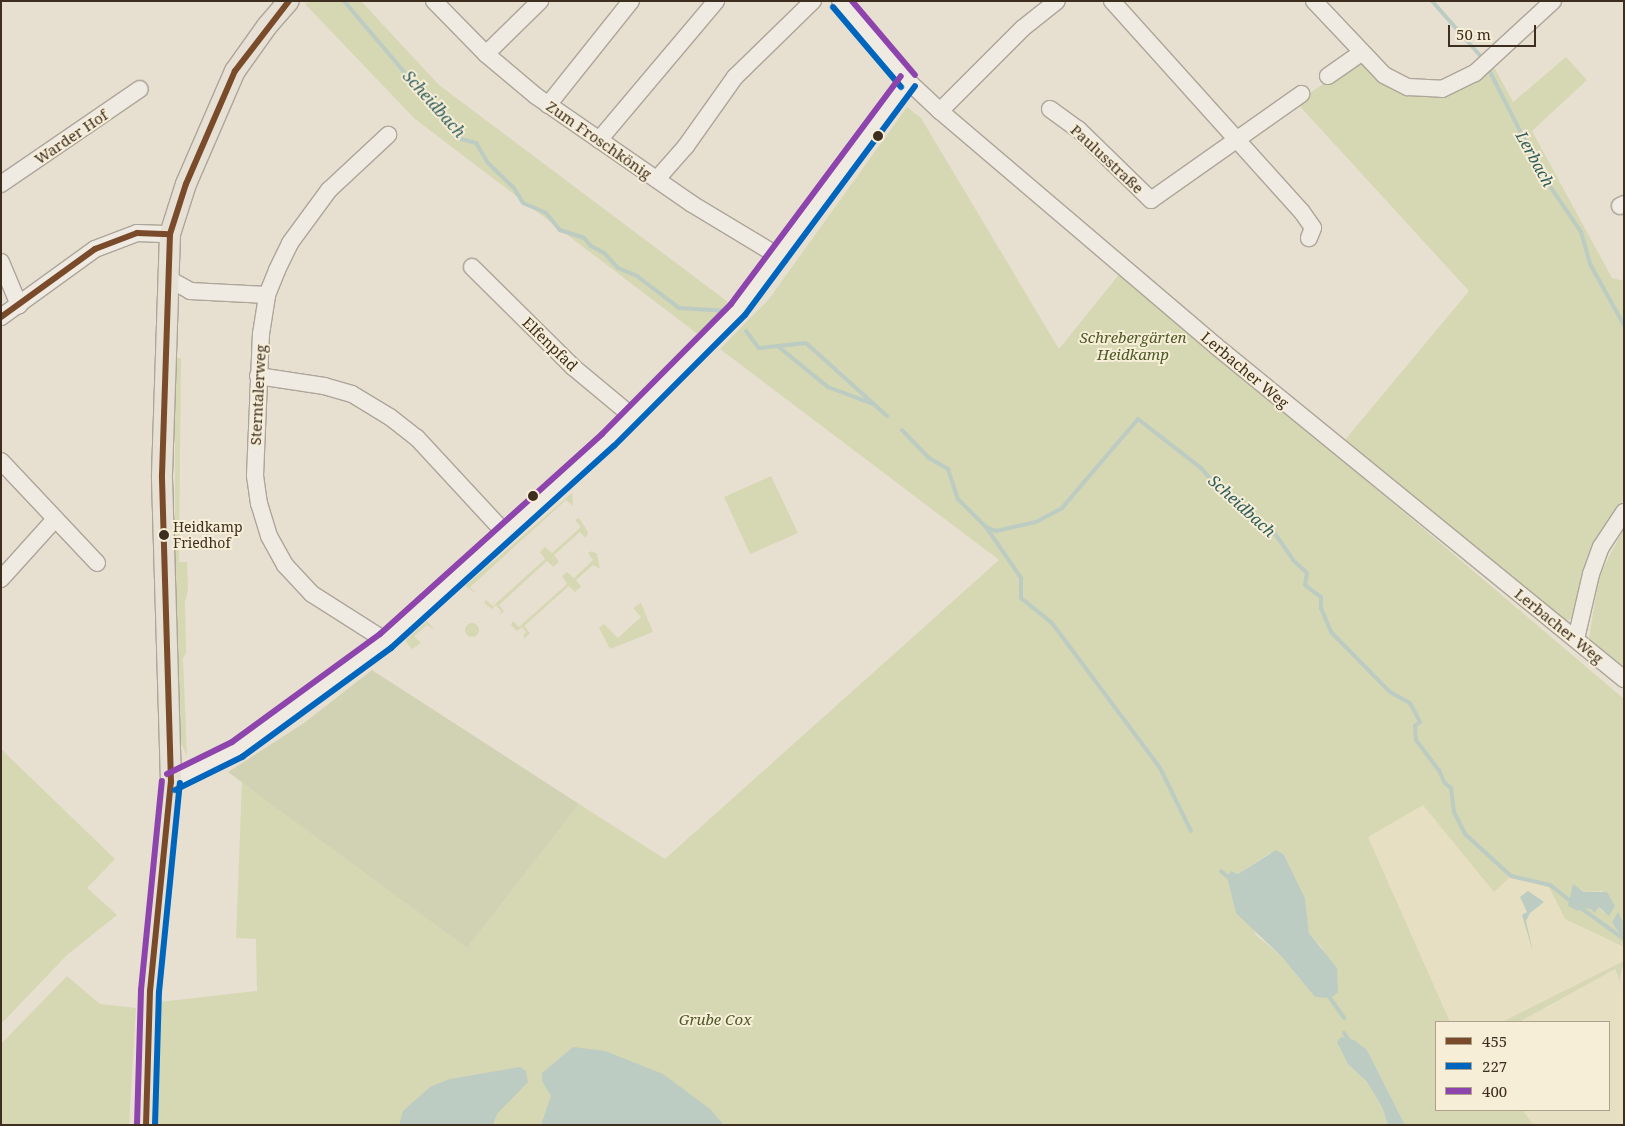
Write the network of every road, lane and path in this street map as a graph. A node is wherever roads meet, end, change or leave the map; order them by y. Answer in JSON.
{"nodes":[{"id":1,"x":289,"y":1,"type":"edge"},
{"id":2,"x":540,"y":1,"type":"edge"},
{"id":3,"x":631,"y":1,"type":"edge"},
{"id":4,"x":716,"y":1,"type":"edge"},
{"id":5,"x":813,"y":1,"type":"edge"},
{"id":6,"x":840,"y":1,"type":"edge"},
{"id":7,"x":1057,"y":1,"type":"edge"},
{"id":8,"x":1112,"y":1,"type":"edge"},
{"id":9,"x":1314,"y":1,"type":"edge"},
{"id":10,"x":1553,"y":1,"type":"edge"},
{"id":11,"x":443,"y":4,"type":"edge"},
{"id":12,"x":1361,"y":53,"type":"junction"},
{"id":13,"x":486,"y":54,"type":"junction"},
{"id":14,"x":1328,"y":76,"type":"dead end"},
{"id":15,"x":908,"y":81,"type":"junction"},
{"id":16,"x":140,"y":89,"type":"dead end"},
{"id":17,"x":1301,"y":94,"type":"dead end"},
{"id":18,"x":548,"y":105,"type":"junction"},
{"id":19,"x":940,"y":110,"type":"junction"},
{"id":20,"x":1050,"y":110,"type":"dead end"},
{"id":21,"x":388,"y":135,"type":"dead end"},
{"id":22,"x":599,"y":140,"type":"junction"},
{"id":23,"x":1238,"y":140,"type":"junction"},
{"id":24,"x":657,"y":180,"type":"junction"},
{"id":25,"x":1,"y":184,"type":"edge"},
{"id":26,"x":170,"y":234,"type":"junction"},
{"id":27,"x":1309,"y":238,"type":"dead end"},
{"id":28,"x":775,"y":254,"type":"junction"},
{"id":29,"x":1,"y":262,"type":"edge"},
{"id":30,"x":472,"y":267,"type":"dead end"},
{"id":31,"x":167,"y":278,"type":"junction"},
{"id":32,"x":190,"y":291,"type":"junction"},
{"id":33,"x":267,"y":296,"type":"junction"},
{"id":34,"x":166,"y":303,"type":"junction"},
{"id":35,"x":19,"y":305,"type":"junction"},
{"id":36,"x":1,"y":317,"type":"edge"},
{"id":37,"x":258,"y":376,"type":"junction"},
{"id":38,"x":632,"y":416,"type":"junction"},
{"id":39,"x":1,"y":461,"type":"edge"},
{"id":40,"x":1624,"y":512,"type":"edge"},
{"id":41,"x":55,"y":519,"type":"junction"},
{"id":42,"x":505,"y":533,"type":"junction"},
{"id":43,"x":97,"y":563,"type":"dead end"},
{"id":44,"x":1,"y":579,"type":"edge"},
{"id":45,"x":1576,"y":639,"type":"junction"},
{"id":46,"x":386,"y":640,"type":"junction"},
{"id":47,"x":1624,"y":679,"type":"edge"},
{"id":48,"x":171,"y":782,"type":"junction"},
{"id":49,"x":146,"y":1125,"type":"edge"}],
"edges":[{"from":1,"to":26,"type":"main road"},
{"from":2,"to":13,"type":"street"},
{"from":3,"to":18,"type":"street"},
{"from":4,"to":22,"type":"street"},
{"from":5,"to":24,"type":"street"},
{"from":6,"to":15,"type":"street","name":"Lerbacher Weg"},
{"from":7,"to":19,"type":"street"},
{"from":8,"to":23,"type":"street"},
{"from":9,"to":12,"type":"street"},
{"from":10,"to":12,"type":"street"},
{"from":11,"to":13,"type":"street","name":"Zum Froschkönig"},
{"from":12,"to":14,"type":"street"},
{"from":13,"to":18,"type":"street","name":"Zum Froschkönig"},
{"from":15,"to":19,"type":"street","name":"Lerbacher Weg"},
{"from":15,"to":28,"type":"street"},
{"from":16,"to":25,"type":"street","name":"Warder Hof"},
{"from":17,"to":23,"type":"street","name":"Paulusstraße"},
{"from":18,"to":22,"type":"street","name":"Zum Froschkönig"},
{"from":19,"to":45,"type":"street","name":"Lerbacher Weg"},
{"from":20,"to":23,"type":"street","name":"Paulusstraße"},
{"from":21,"to":33,"type":"street","name":"Sterntalerweg"},
{"from":22,"to":24,"type":"street","name":"Zum Froschkönig"},
{"from":23,"to":27,"type":"street"},
{"from":24,"to":28,"type":"street","name":"Zum Froschkönig"},
{"from":26,"to":31,"type":"main road"},
{"from":26,"to":35,"type":"street"},
{"from":28,"to":38,"type":"street"},
{"from":29,"to":35,"type":"street"},
{"from":30,"to":38,"type":"street","name":"Elfenpfad"},
{"from":31,"to":32,"type":"street"},
{"from":31,"to":34,"type":"main road"},
{"from":32,"to":33,"type":"street"},
{"from":32,"to":34,"type":"street"},
{"from":33,"to":37,"type":"street","name":"Sterntalerweg"},
{"from":34,"to":48,"type":"main road"},
{"from":35,"to":36,"type":"street"},
{"from":37,"to":42,"type":"street"},
{"from":37,"to":46,"type":"street","name":"Sterntalerweg"},
{"from":38,"to":42,"type":"street"},
{"from":39,"to":41,"type":"street"},
{"from":40,"to":45,"type":"street"},
{"from":41,"to":43,"type":"street"},
{"from":41,"to":44,"type":"street"},
{"from":42,"to":46,"type":"street"},
{"from":45,"to":47,"type":"street","name":"Lerbacher Weg"},
{"from":46,"to":48,"type":"street"},
{"from":48,"to":49,"type":"main road"}]}
